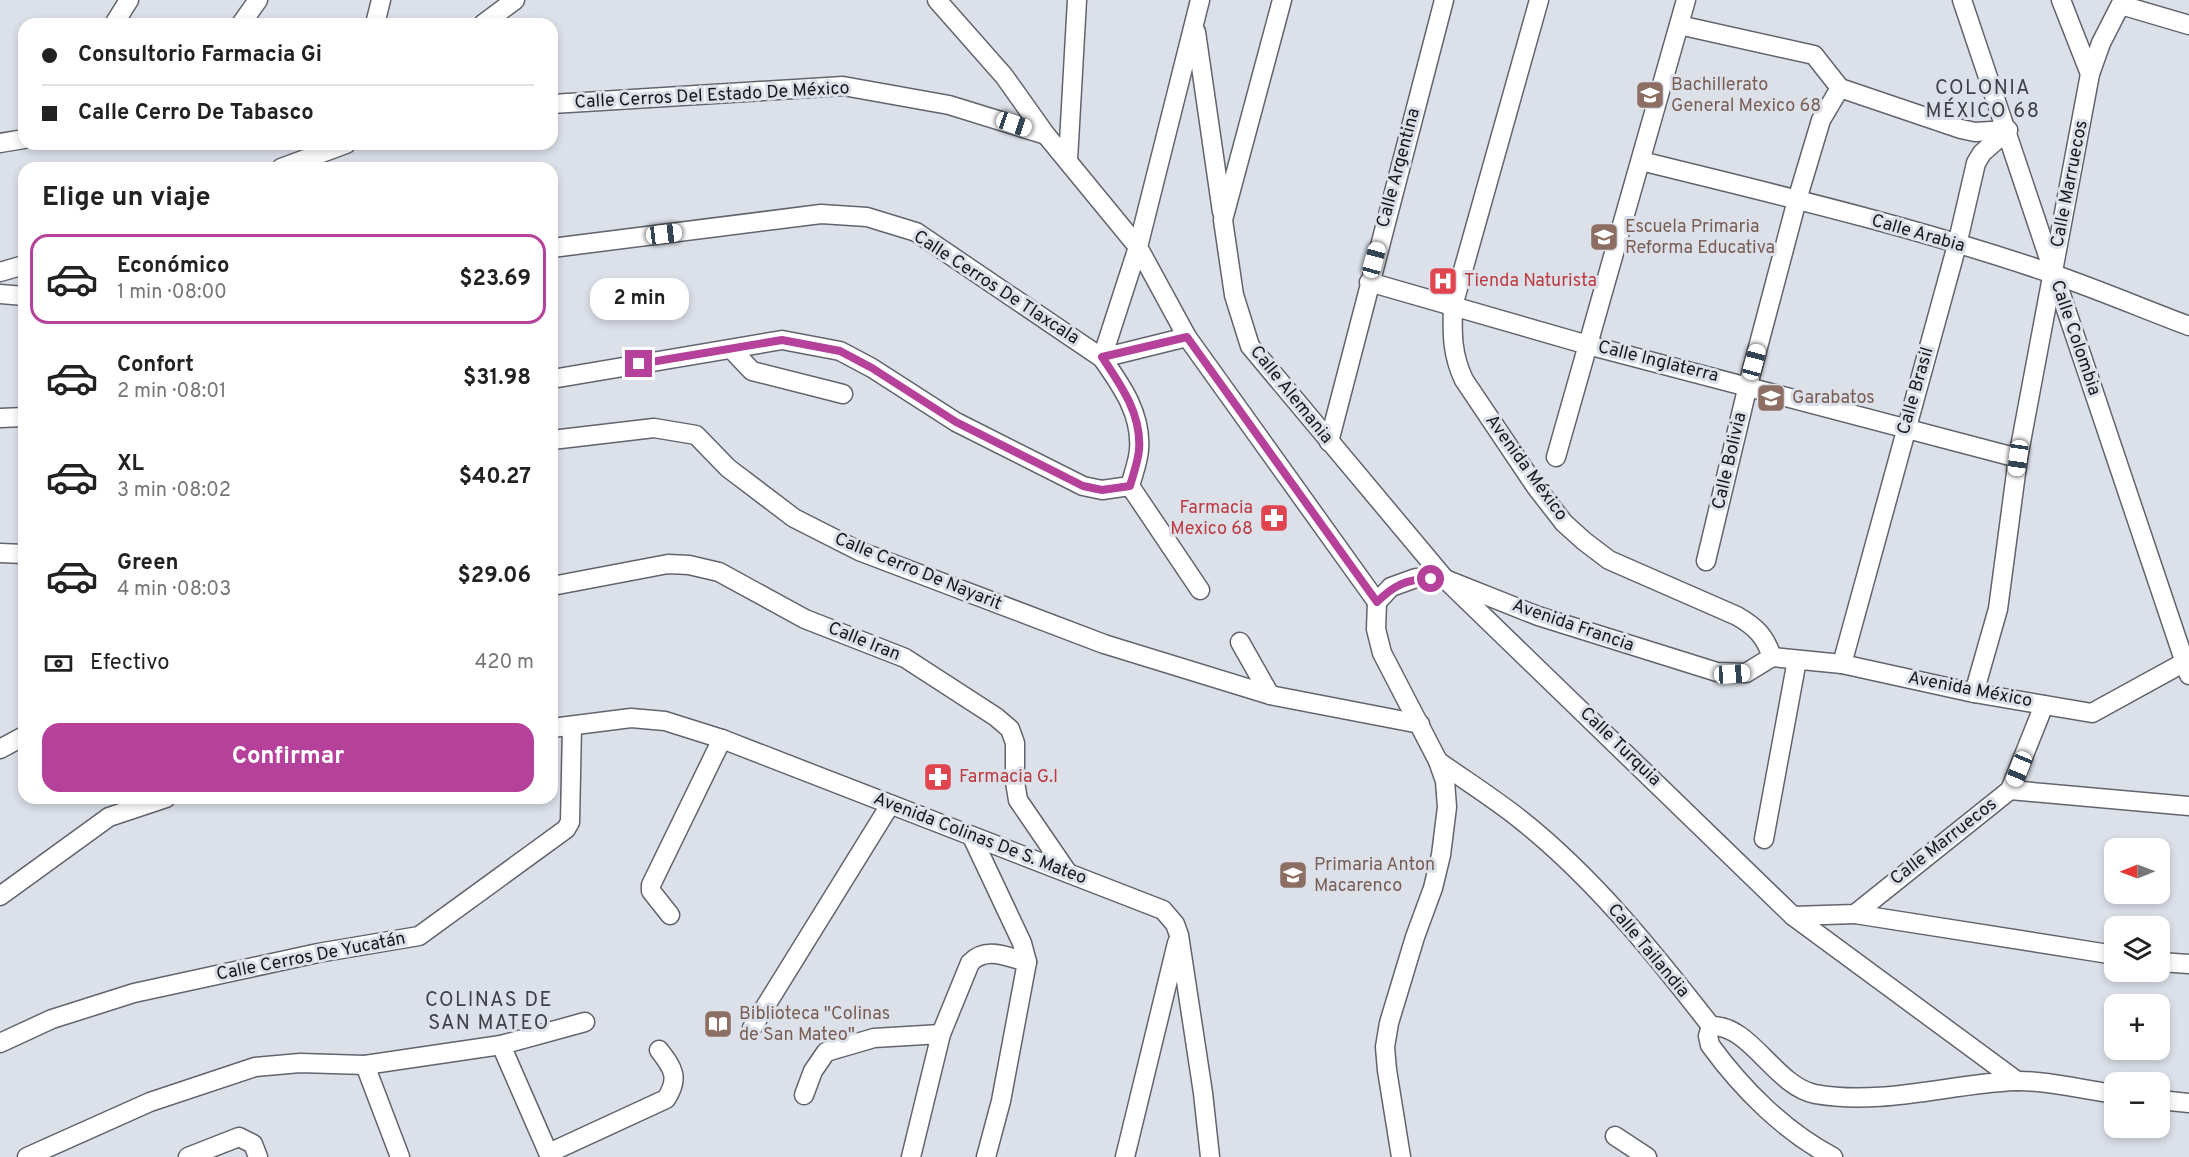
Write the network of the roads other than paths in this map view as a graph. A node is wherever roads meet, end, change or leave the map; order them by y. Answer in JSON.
{"nodes":[{"id":1,"x":129,"y":0,"type":"edge"},
{"id":2,"x":258,"y":0,"type":"edge"},
{"id":3,"x":381,"y":0,"type":"edge"},
{"id":4,"x":515,"y":0,"type":"edge"},
{"id":5,"x":937,"y":0,"type":"edge"},
{"id":6,"x":1077,"y":0,"type":"edge"},
{"id":7,"x":1200,"y":0,"type":"edge"},
{"id":8,"x":1282,"y":0,"type":"edge"},
{"id":9,"x":1444,"y":0,"type":"edge"},
{"id":10,"x":1539,"y":0,"type":"edge"},
{"id":11,"x":1686,"y":0,"type":"edge"},
{"id":12,"x":1962,"y":0,"type":"edge"},
{"id":13,"x":2061,"y":0,"type":"edge"},
{"id":14,"x":2122,"y":2,"type":"edge"},
{"id":15,"x":2150,"y":6,"type":"edge"},
{"id":16,"x":118,"y":18,"type":"edge"},
{"id":17,"x":245,"y":18,"type":"edge"},
{"id":18,"x":376,"y":18,"type":"edge"},
{"id":19,"x":491,"y":18,"type":"edge"},
{"id":20,"x":1194,"y":23,"type":"junction"},
{"id":21,"x":1679,"y":25,"type":"junction"},
{"id":22,"x":2189,"y":25,"type":"edge"},
{"id":23,"x":2090,"y":74,"type":"junction"},
{"id":24,"x":1840,"y":88,"type":"junction"},
{"id":25,"x":558,"y":104,"type":"edge"},
{"id":26,"x":2008,"y":130,"type":"junction"},
{"id":27,"x":1046,"y":135,"type":"junction"},
{"id":28,"x":18,"y":140,"type":"edge"},
{"id":29,"x":0,"y":143,"type":"edge"},
{"id":30,"x":322,"y":150,"type":"edge"},
{"id":31,"x":1068,"y":160,"type":"junction"},
{"id":32,"x":1641,"y":161,"type":"junction"},
{"id":33,"x":295,"y":162,"type":"edge"},
{"id":34,"x":1797,"y":200,"type":"junction"},
{"id":35,"x":1223,"y":220,"type":"junction"},
{"id":36,"x":1957,"y":245,"type":"junction"},
{"id":37,"x":558,"y":247,"type":"edge"},
{"id":38,"x":1138,"y":247,"type":"junction"},
{"id":39,"x":18,"y":268,"type":"edge"},
{"id":40,"x":0,"y":272,"type":"edge"},
{"id":41,"x":2053,"y":274,"type":"junction"},
{"id":42,"x":1369,"y":282,"type":"junction"},
{"id":43,"x":0,"y":294,"type":"edge"},
{"id":44,"x":18,"y":296,"type":"edge"},
{"id":45,"x":1453,"y":306,"type":"junction"},
{"id":46,"x":2189,"y":326,"type":"edge"},
{"id":47,"x":1187,"y":337,"type":"junction"},
{"id":48,"x":1588,"y":345,"type":"junction"},
{"id":49,"x":733,"y":351,"type":"junction"},
{"id":50,"x":1102,"y":357,"type":"junction"},
{"id":51,"x":558,"y":378,"type":"edge"},
{"id":52,"x":1748,"y":385,"type":"junction"},
{"id":53,"x":843,"y":394,"type":"dead end"},
{"id":54,"x":18,"y":417,"type":"edge"},
{"id":55,"x":0,"y":418,"type":"edge"},
{"id":56,"x":1906,"y":428,"type":"junction"},
{"id":57,"x":558,"y":441,"type":"edge"},
{"id":58,"x":1329,"y":442,"type":"junction"},
{"id":59,"x":1556,"y":457,"type":"dead end"},
{"id":60,"x":2018,"y":458,"type":"junction"},
{"id":61,"x":1130,"y":486,"type":"junction"},
{"id":62,"x":0,"y":554,"type":"edge"},
{"id":63,"x":18,"y":555,"type":"edge"},
{"id":64,"x":1706,"y":561,"type":"dead end"},
{"id":65,"x":1445,"y":579,"type":"junction"},
{"id":66,"x":558,"y":585,"type":"edge"},
{"id":67,"x":1200,"y":590,"type":"dead end"},
{"id":68,"x":1377,"y":602,"type":"junction"},
{"id":69,"x":1240,"y":642,"type":"dead end"},
{"id":70,"x":1772,"y":657,"type":"junction"},
{"id":71,"x":1797,"y":660,"type":"junction"},
{"id":72,"x":1842,"y":664,"type":"junction"},
{"id":73,"x":2188,"y":665,"type":"edge"},
{"id":74,"x":1974,"y":693,"type":"junction"},
{"id":75,"x":1270,"y":695,"type":"junction"},
{"id":76,"x":2044,"y":705,"type":"junction"},
{"id":77,"x":1420,"y":724,"type":"junction"},
{"id":78,"x":572,"y":726,"type":"junction"},
{"id":79,"x":558,"y":727,"type":"edge"},
{"id":80,"x":18,"y":739,"type":"edge"},
{"id":81,"x":722,"y":740,"type":"junction"},
{"id":82,"x":0,"y":749,"type":"edge"},
{"id":83,"x":1438,"y":761,"type":"junction"},
{"id":84,"x":2010,"y":790,"type":"junction"},
{"id":85,"x":148,"y":804,"type":"edge"},
{"id":86,"x":890,"y":805,"type":"junction"},
{"id":87,"x":2189,"y":806,"type":"edge"},
{"id":88,"x":973,"y":839,"type":"junction"},
{"id":89,"x":1764,"y":839,"type":"dead end"},
{"id":90,"x":1068,"y":873,"type":"junction"},
{"id":91,"x":0,"y":896,"type":"edge"},
{"id":92,"x":1855,"y":914,"type":"junction"},
{"id":93,"x":670,"y":915,"type":"dead end"},
{"id":94,"x":1793,"y":916,"type":"junction"},
{"id":95,"x":1179,"y":935,"type":"junction"},
{"id":96,"x":2104,"y":953,"type":"edge"},
{"id":97,"x":1026,"y":962,"type":"junction"},
{"id":98,"x":2170,"y":963,"type":"edge"},
{"id":99,"x":2189,"y":964,"type":"edge"},
{"id":100,"x":585,"y":1022,"type":"dead end"},
{"id":101,"x":1711,"y":1026,"type":"junction"},
{"id":102,"x":752,"y":1028,"type":"dead end"},
{"id":103,"x":941,"y":1034,"type":"junction"},
{"id":104,"x":0,"y":1043,"type":"edge"},
{"id":105,"x":501,"y":1045,"type":"junction"},
{"id":106,"x":659,"y":1050,"type":"dead end"},
{"id":107,"x":365,"y":1065,"type":"junction"},
{"id":108,"x":2017,"y":1081,"type":"junction"},
{"id":109,"x":2104,"y":1093,"type":"edge"},
{"id":110,"x":804,"y":1095,"type":"dead end"},
{"id":111,"x":2170,"y":1101,"type":"edge"},
{"id":112,"x":2189,"y":1103,"type":"edge"},
{"id":113,"x":1616,"y":1136,"type":"dead end"},
{"id":114,"x":988,"y":1151,"type":"edge"},
{"id":115,"x":550,"y":1155,"type":"edge"},
{"id":116,"x":27,"y":1157,"type":"edge"},
{"id":117,"x":188,"y":1157,"type":"edge"},
{"id":118,"x":258,"y":1157,"type":"edge"},
{"id":119,"x":400,"y":1157,"type":"edge"},
{"id":120,"x":911,"y":1157,"type":"edge"},
{"id":121,"x":973,"y":1157,"type":"edge"},
{"id":122,"x":1125,"y":1157,"type":"edge"},
{"id":123,"x":1210,"y":1157,"type":"edge"},
{"id":124,"x":1401,"y":1157,"type":"edge"},
{"id":125,"x":1647,"y":1157,"type":"edge"},
{"id":126,"x":1833,"y":1157,"type":"edge"}],
"edges":[{"from":1,"to":16,"type":"street"},
{"from":2,"to":17,"type":"street"},
{"from":3,"to":18,"type":"street"},
{"from":4,"to":19,"type":"street"},
{"from":5,"to":27,"type":"street"},
{"from":6,"to":31,"type":"street"},
{"from":7,"to":20,"type":"street"},
{"from":8,"to":35,"type":"street","name":"Calle Alemania"},
{"from":9,"to":42,"type":"street","name":"Calle Argentina"},
{"from":10,"to":45,"type":"street","name":"Avenida México"},
{"from":11,"to":21,"type":"street"},
{"from":12,"to":26,"type":"street","name":"Calle Colombia"},
{"from":13,"to":23,"type":"street"},
{"from":14,"to":15,"type":"street"},
{"from":14,"to":23,"type":"street","name":"Calle Marruecos"},
{"from":15,"to":22,"type":"street"},
{"from":20,"to":35,"type":"street"},
{"from":20,"to":38,"type":"street"},
{"from":21,"to":24,"type":"street"},
{"from":21,"to":32,"type":"street"},
{"from":23,"to":41,"type":"street","name":"Calle Marruecos"},
{"from":24,"to":26,"type":"street"},
{"from":24,"to":34,"type":"street","name":"Calle Bolivia"},
{"from":25,"to":27,"type":"street","name":"Calle Cerros Del Estado De México"},
{"from":26,"to":36,"type":"street","name":"Calle Brasil"},
{"from":26,"to":41,"type":"street","name":"Calle Colombia"},
{"from":27,"to":31,"type":"street"},
{"from":28,"to":29,"type":"street"},
{"from":30,"to":33,"type":"street"},
{"from":31,"to":38,"type":"street"},
{"from":32,"to":34,"type":"street","name":"Calle Arabia"},
{"from":32,"to":48,"type":"street"},
{"from":34,"to":36,"type":"street","name":"Calle Arabia"},
{"from":34,"to":52,"type":"street","name":"Calle Bolivia"},
{"from":35,"to":58,"type":"street","name":"Calle Alemania"},
{"from":36,"to":41,"type":"street","name":"Calle Arabia"},
{"from":36,"to":56,"type":"street","name":"Calle Brasil"},
{"from":37,"to":50,"type":"street","name":"Calle Cerros De Tlaxcala"},
{"from":38,"to":47,"type":"street"},
{"from":38,"to":50,"type":"street"},
{"from":39,"to":40,"type":"street"},
{"from":41,"to":46,"type":"street","name":"Calle Arabia"},
{"from":41,"to":60,"type":"street","name":"Calle Marruecos"},
{"from":41,"to":73,"type":"street","name":"Calle Colombia"},
{"from":42,"to":45,"type":"street","name":"Calle Inglaterra"},
{"from":42,"to":58,"type":"street","name":"Calle Argentina"},
{"from":43,"to":44,"type":"street"},
{"from":45,"to":48,"type":"street","name":"Calle Inglaterra"},
{"from":45,"to":70,"type":"street","name":"Avenida México"},
{"from":47,"to":50,"type":"street"},
{"from":47,"to":68,"type":"street"},
{"from":48,"to":52,"type":"street","name":"Calle Inglaterra"},
{"from":48,"to":59,"type":"street"},
{"from":49,"to":51,"type":"street"},
{"from":49,"to":53,"type":"street"},
{"from":49,"to":61,"type":"street"},
{"from":50,"to":61,"type":"street"},
{"from":52,"to":56,"type":"street","name":"Calle Inglaterra"},
{"from":52,"to":64,"type":"street","name":"Calle Bolivia"},
{"from":54,"to":55,"type":"street"},
{"from":56,"to":60,"type":"street","name":"Calle Inglaterra"},
{"from":56,"to":72,"type":"street","name":"Calle Brasil"},
{"from":57,"to":75,"type":"street","name":"Calle Cerro De Nayarit"},
{"from":58,"to":65,"type":"street","name":"Calle Alemania"},
{"from":60,"to":74,"type":"street","name":"Calle Marruecos"},
{"from":61,"to":67,"type":"street"},
{"from":62,"to":63,"type":"street"},
{"from":65,"to":68,"type":"street","name":"Avenida Francia"},
{"from":65,"to":70,"type":"street","name":"Avenida Francia"},
{"from":65,"to":94,"type":"street","name":"Calle Turquia"},
{"from":66,"to":90,"type":"street","name":"Calle Iran"},
{"from":68,"to":77,"type":"street"},
{"from":69,"to":75,"type":"street"},
{"from":70,"to":71,"type":"street","name":"Avenida México"},
{"from":71,"to":72,"type":"street","name":"Avenida México"},
{"from":71,"to":89,"type":"street"},
{"from":72,"to":74,"type":"street","name":"Avenida México"},
{"from":73,"to":76,"type":"street","name":"Avenida México"},
{"from":74,"to":76,"type":"street","name":"Avenida México"},
{"from":75,"to":77,"type":"street","name":"Calle Cerro De Nayarit"},
{"from":76,"to":84,"type":"street","name":"Calle Marruecos"},
{"from":77,"to":83,"type":"street"},
{"from":78,"to":79,"type":"street","name":"Avenida Colinas De S. Mateo"},
{"from":78,"to":81,"type":"street","name":"Avenida Colinas De S. Mateo"},
{"from":78,"to":104,"type":"street","name":"Calle Cerros De Yucatán"},
{"from":80,"to":82,"type":"street"},
{"from":81,"to":86,"type":"street","name":"Avenida Colinas De S. Mateo"},
{"from":81,"to":93,"type":"street"},
{"from":83,"to":101,"type":"street","name":"Calle Tailandia"},
{"from":83,"to":124,"type":"street"},
{"from":84,"to":87,"type":"street"},
{"from":84,"to":92,"type":"street","name":"Calle Marruecos"},
{"from":85,"to":91,"type":"street"},
{"from":86,"to":88,"type":"street","name":"Avenida Colinas De S. Mateo"},
{"from":86,"to":102,"type":"street"},
{"from":88,"to":90,"type":"street","name":"Avenida Colinas De S. Mateo"},
{"from":88,"to":97,"type":"street"},
{"from":90,"to":95,"type":"street","name":"Avenida Colinas De S. Mateo"},
{"from":92,"to":94,"type":"street"},
{"from":92,"to":96,"type":"street"},
{"from":94,"to":108,"type":"street","name":"Calle Turquia"},
{"from":95,"to":122,"type":"street"},
{"from":95,"to":123,"type":"street","name":"Avenida Colinas De S. Mateo"},
{"from":97,"to":103,"type":"street"},
{"from":97,"to":114,"type":"street"},
{"from":98,"to":99,"type":"street"},
{"from":100,"to":105,"type":"street"},
{"from":101,"to":108,"type":"street"},
{"from":101,"to":126,"type":"street","name":"Calle Tailandia"},
{"from":103,"to":110,"type":"street"},
{"from":103,"to":120,"type":"street"},
{"from":105,"to":107,"type":"street"},
{"from":105,"to":115,"type":"street"},
{"from":106,"to":115,"type":"street"},
{"from":107,"to":116,"type":"street"},
{"from":107,"to":119,"type":"street"},
{"from":108,"to":109,"type":"street"},
{"from":111,"to":112,"type":"street"},
{"from":113,"to":125,"type":"street"},
{"from":114,"to":121,"type":"street"},
{"from":117,"to":118,"type":"street"}]}
